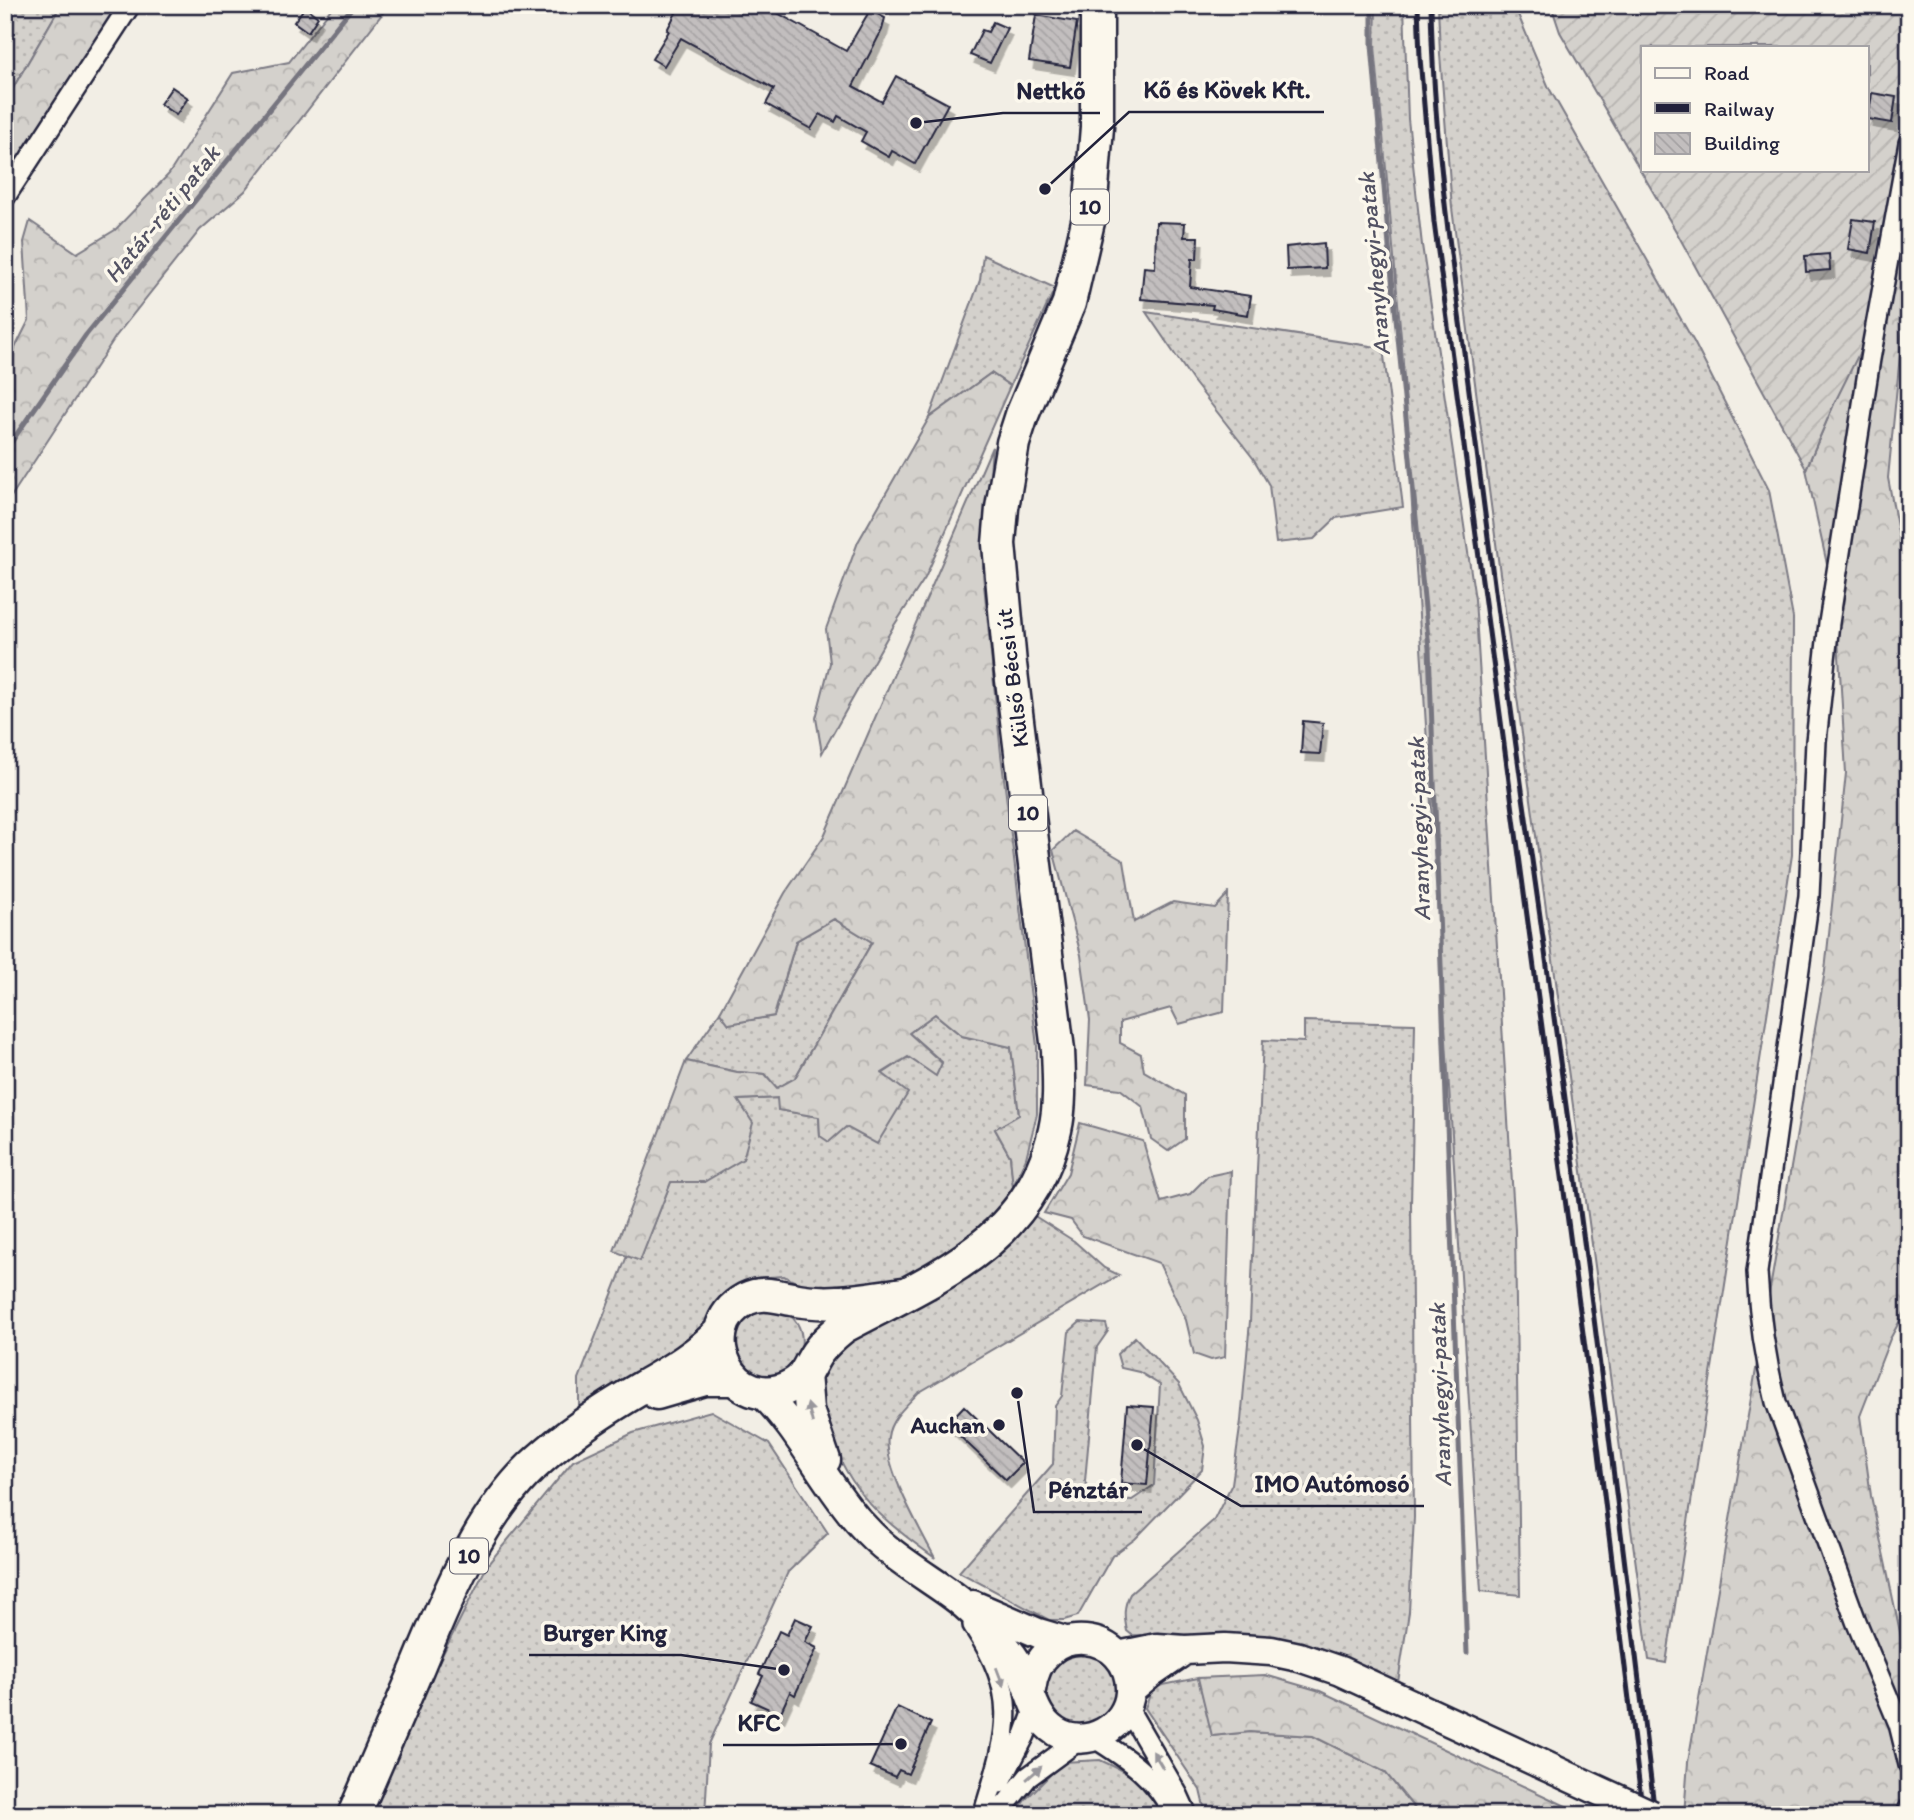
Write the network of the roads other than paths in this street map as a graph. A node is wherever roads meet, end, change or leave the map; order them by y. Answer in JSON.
{"nodes":[{"id":1,"x":130,"y":5,"type":"edge"},
{"id":2,"x":1097,"y":5,"type":"edge"},
{"id":3,"x":1909,"y":143,"type":"edge"},
{"id":4,"x":5,"y":197,"type":"edge"},
{"id":5,"x":903,"y":1294,"type":"junction"},
{"id":6,"x":789,"y":1299,"type":"junction"},
{"id":7,"x":720,"y":1332,"type":"junction"},
{"id":8,"x":811,"y":1364,"type":"junction"},
{"id":9,"x":748,"y":1385,"type":"junction"},
{"id":10,"x":612,"y":1408,"type":"junction"},
{"id":11,"x":839,"y":1495,"type":"junction"},
{"id":12,"x":955,"y":1597,"type":"junction"},
{"id":13,"x":1065,"y":1641,"type":"junction"},
{"id":14,"x":1185,"y":1650,"type":"junction"},
{"id":15,"x":1118,"y":1656,"type":"junction"},
{"id":16,"x":1033,"y":1699,"type":"junction"},
{"id":17,"x":1128,"y":1699,"type":"junction"},
{"id":18,"x":1086,"y":1738,"type":"junction"},
{"id":19,"x":1909,"y":1765,"type":"edge"},
{"id":20,"x":1909,"y":1809,"type":"edge"},
{"id":21,"x":988,"y":1812,"type":"edge"},
{"id":22,"x":354,"y":1815,"type":"edge"},
{"id":23,"x":1174,"y":1815,"type":"edge"},
{"id":24,"x":1187,"y":1815,"type":"edge"},
{"id":25,"x":1652,"y":1815,"type":"edge"},
{"id":26,"x":1908,"y":1815,"type":"edge"}],
"edges":[{"from":1,"to":4,"type":"street"},
{"from":2,"to":5,"type":"main road","name":"Külső Bécsi út","number":"10"},
{"from":3,"to":19,"type":"street"},
{"from":5,"to":6,"type":"main road","number":"10"},
{"from":5,"to":8,"type":"main road","number":"10"},
{"from":6,"to":7,"type":"main road","number":"10"},
{"from":6,"to":8,"type":"main road"},
{"from":7,"to":9,"type":"main road"},
{"from":7,"to":10,"type":"main road","number":"10"},
{"from":8,"to":9,"type":"main road","number":"10"},
{"from":11,"to":8,"type":"street","one_way":true},
{"from":9,"to":10,"type":"main road","number":"10"},
{"from":9,"to":11,"type":"street"},
{"from":10,"to":22,"type":"main road","number":"10"},
{"from":11,"to":12,"type":"street"},
{"from":12,"to":13,"type":"street"},
{"from":12,"to":16,"type":"street"},
{"from":12,"to":21,"type":"street","one_way":true},
{"from":13,"to":15,"type":"street"},
{"from":13,"to":16,"type":"street"},
{"from":14,"to":15,"type":"street"},
{"from":14,"to":17,"type":"street"},
{"from":14,"to":25,"type":"street","bridge":true},
{"from":15,"to":17,"type":"street"},
{"from":16,"to":18,"type":"street"},
{"from":16,"to":21,"type":"street"},
{"from":17,"to":18,"type":"street"},
{"from":24,"to":17,"type":"street","one_way":true},
{"from":21,"to":18,"type":"street","one_way":true},
{"from":18,"to":23,"type":"street"},
{"from":20,"to":26,"type":"street"}]}
